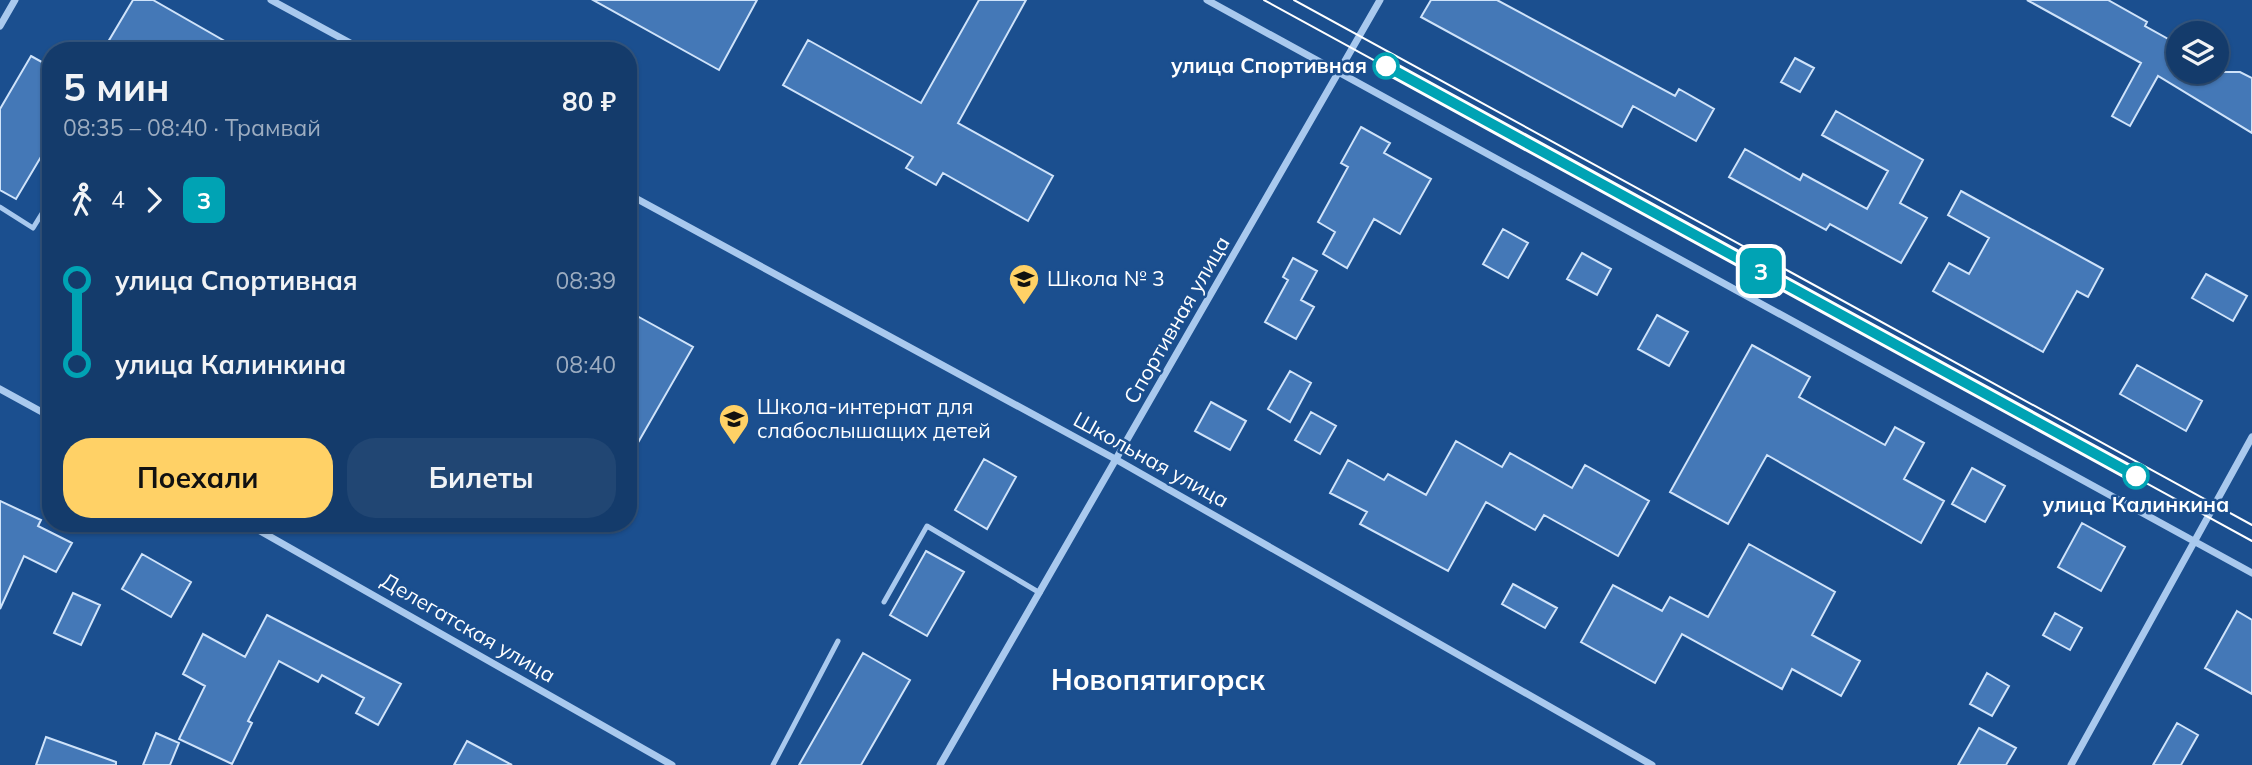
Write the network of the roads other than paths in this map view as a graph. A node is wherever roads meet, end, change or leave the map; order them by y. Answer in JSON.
{"nodes":[{"id":1,"x":15,"y":0,"type":"edge"},
{"id":2,"x":271,"y":0,"type":"edge"},
{"id":3,"x":1207,"y":0,"type":"edge"},
{"id":4,"x":1380,"y":0,"type":"edge"},
{"id":5,"x":0,"y":26,"type":"edge"},
{"id":6,"x":348,"y":42,"type":"edge"},
{"id":7,"x":1340,"y":74,"type":"junction"},
{"id":8,"x":637,"y":199,"type":"edge"},
{"id":9,"x":0,"y":207,"type":"edge"},
{"id":10,"x":42,"y":214,"type":"edge"},
{"id":11,"x":0,"y":389,"type":"edge"},
{"id":12,"x":42,"y":412,"type":"edge"},
{"id":13,"x":2252,"y":437,"type":"edge"},
{"id":14,"x":1117,"y":460,"type":"junction"},
{"id":15,"x":262,"y":532,"type":"edge"},
{"id":16,"x":2194,"y":540,"type":"junction"},
{"id":17,"x":2252,"y":573,"type":"edge"},
{"id":18,"x":1040,"y":593,"type":"junction"},
{"id":19,"x":884,"y":603,"type":"dead end"},
{"id":20,"x":838,"y":641,"type":"dead end"},
{"id":21,"x":672,"y":765,"type":"edge"},
{"id":22,"x":773,"y":765,"type":"edge"},
{"id":23,"x":940,"y":765,"type":"edge"},
{"id":24,"x":1652,"y":765,"type":"edge"},
{"id":25,"x":2071,"y":765,"type":"edge"}],
"edges":[{"from":1,"to":5,"type":"street"},
{"from":2,"to":6,"type":"street"},
{"from":3,"to":7,"type":"street"},
{"from":4,"to":7,"type":"street","name":"Спортивная улица"},
{"from":7,"to":14,"type":"street","name":"Спортивная улица"},
{"from":7,"to":16,"type":"street"},
{"from":8,"to":14,"type":"street","name":"Школьная улица"},
{"from":9,"to":10,"type":"lane"},
{"from":11,"to":12,"type":"street"},
{"from":13,"to":16,"type":"street"},
{"from":14,"to":18,"type":"street","name":"Спортивная улица"},
{"from":14,"to":24,"type":"street","name":"Школьная улица"},
{"from":15,"to":21,"type":"street","name":"Делегатская улица"},
{"from":16,"to":17,"type":"street"},
{"from":16,"to":25,"type":"street"},
{"from":18,"to":19,"type":"lane"},
{"from":18,"to":23,"type":"street","name":"Спортивная улица"},
{"from":20,"to":22,"type":"lane"}]}
